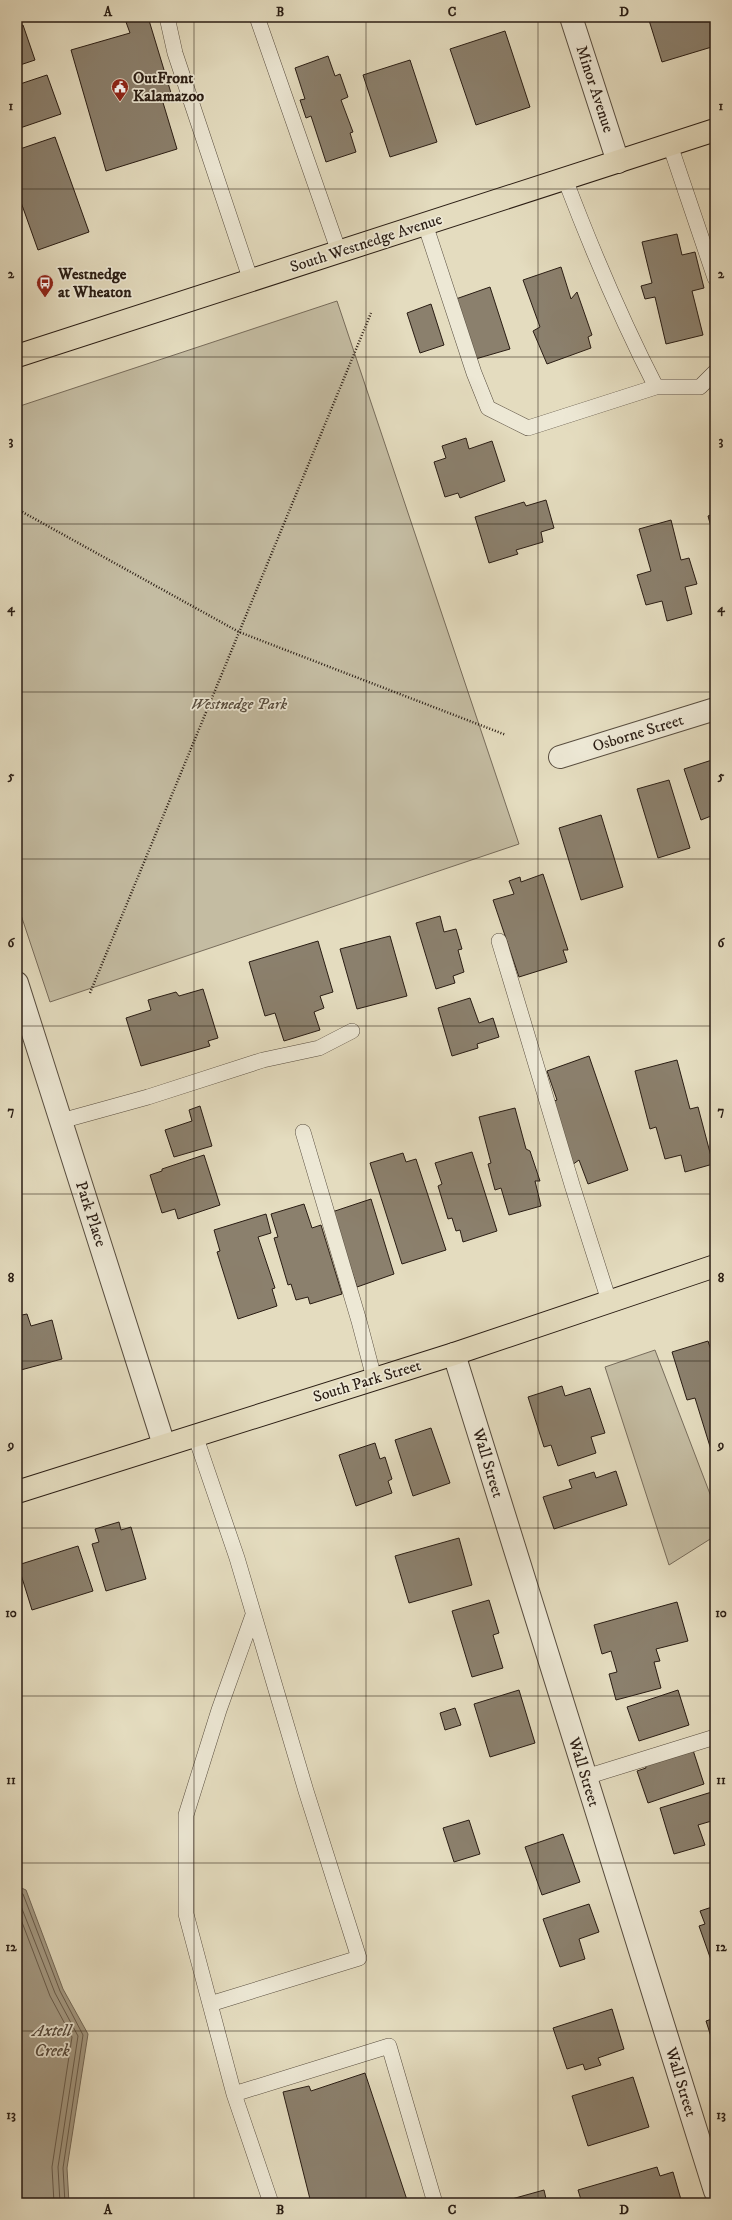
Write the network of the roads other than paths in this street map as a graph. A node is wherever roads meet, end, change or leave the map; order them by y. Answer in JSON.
{"nodes":[{"id":1,"x":167,"y":17,"type":"edge"},
{"id":2,"x":257,"y":17,"type":"edge"},
{"id":3,"x":571,"y":17,"type":"edge"},
{"id":4,"x":715,"y":130,"type":"edge"},
{"id":5,"x":670,"y":145,"type":"junction"},
{"id":6,"x":618,"y":162,"type":"junction"},
{"id":7,"x":565,"y":179,"type":"junction"},
{"id":8,"x":425,"y":224,"type":"junction"},
{"id":9,"x":338,"y":252,"type":"junction"},
{"id":10,"x":715,"y":278,"type":"edge"},
{"id":11,"x":250,"y":280,"type":"junction"},
{"id":12,"x":17,"y":356,"type":"edge"},
{"id":13,"x":715,"y":372,"type":"edge"},
{"id":14,"x":656,"y":387,"type":"junction"},
{"id":15,"x":715,"y":709,"type":"edge"},
{"id":16,"x":560,"y":757,"type":"dead end"},
{"id":17,"x":499,"y":941,"type":"dead end"},
{"id":18,"x":17,"y":983,"type":"edge"},
{"id":19,"x":352,"y":1031,"type":"dead end"},
{"id":20,"x":61,"y":1121,"type":"junction"},
{"id":21,"x":303,"y":1132,"type":"dead end"},
{"id":22,"x":715,"y":1266,"type":"edge"},
{"id":23,"x":610,"y":1301,"type":"junction"},
{"id":24,"x":454,"y":1354,"type":"junction"},
{"id":25,"x":374,"y":1378,"type":"junction"},
{"id":26,"x":195,"y":1435,"type":"junction"},
{"id":27,"x":164,"y":1445,"type":"junction"},
{"id":28,"x":17,"y":1492,"type":"edge"},
{"id":29,"x":253,"y":1615,"type":"junction"},
{"id":30,"x":715,"y":1737,"type":"edge"},
{"id":31,"x":586,"y":1778,"type":"junction"},
{"id":32,"x":210,"y":2004,"type":"junction"},
{"id":33,"x":234,"y":2094,"type":"junction"},
{"id":34,"x":715,"y":2191,"type":"edge"},
{"id":35,"x":271,"y":2203,"type":"edge"},
{"id":36,"x":435,"y":2203,"type":"edge"}],
"edges":[{"from":1,"to":11,"type":"lane"},
{"from":2,"to":9,"type":"lane"},
{"from":3,"to":6,"type":"street","name":"Minor Avenue"},
{"from":4,"to":5,"type":"main road","name":"South Westnedge Avenue"},
{"from":5,"to":6,"type":"main road","name":"South Westnedge Avenue"},
{"from":5,"to":10,"type":"lane"},
{"from":6,"to":7,"type":"main road","name":"South Westnedge Avenue"},
{"from":7,"to":8,"type":"main road","name":"South Westnedge Avenue"},
{"from":7,"to":14,"type":"lane"},
{"from":8,"to":9,"type":"main road","name":"South Westnedge Avenue"},
{"from":8,"to":14,"type":"lane"},
{"from":9,"to":11,"type":"main road","name":"South Westnedge Avenue"},
{"from":11,"to":12,"type":"main road","name":"South Westnedge Avenue"},
{"from":13,"to":14,"type":"lane"},
{"from":15,"to":16,"type":"street","name":"Osborne Street"},
{"from":17,"to":23,"type":"lane"},
{"from":18,"to":20,"type":"street","name":"Park Place"},
{"from":19,"to":20,"type":"lane"},
{"from":20,"to":27,"type":"street","name":"Park Place"},
{"from":21,"to":25,"type":"lane"},
{"from":22,"to":23,"type":"main road","name":"South Park Street"},
{"from":23,"to":24,"type":"main road","name":"South Park Street"},
{"from":24,"to":25,"type":"main road","name":"South Park Street"},
{"from":24,"to":31,"type":"street","name":"Wall Street"},
{"from":25,"to":26,"type":"main road","name":"South Park Street"},
{"from":26,"to":27,"type":"main road","name":"South Park Street"},
{"from":26,"to":29,"type":"lane"},
{"from":27,"to":28,"type":"main road","name":"South Park Street"},
{"from":29,"to":32,"type":"lane"},
{"from":29,"to":32,"type":"lane"},
{"from":30,"to":31,"type":"lane"},
{"from":31,"to":34,"type":"street","name":"Wall Street"},
{"from":32,"to":33,"type":"lane"},
{"from":33,"to":35,"type":"lane"},
{"from":33,"to":36,"type":"lane"}]}
